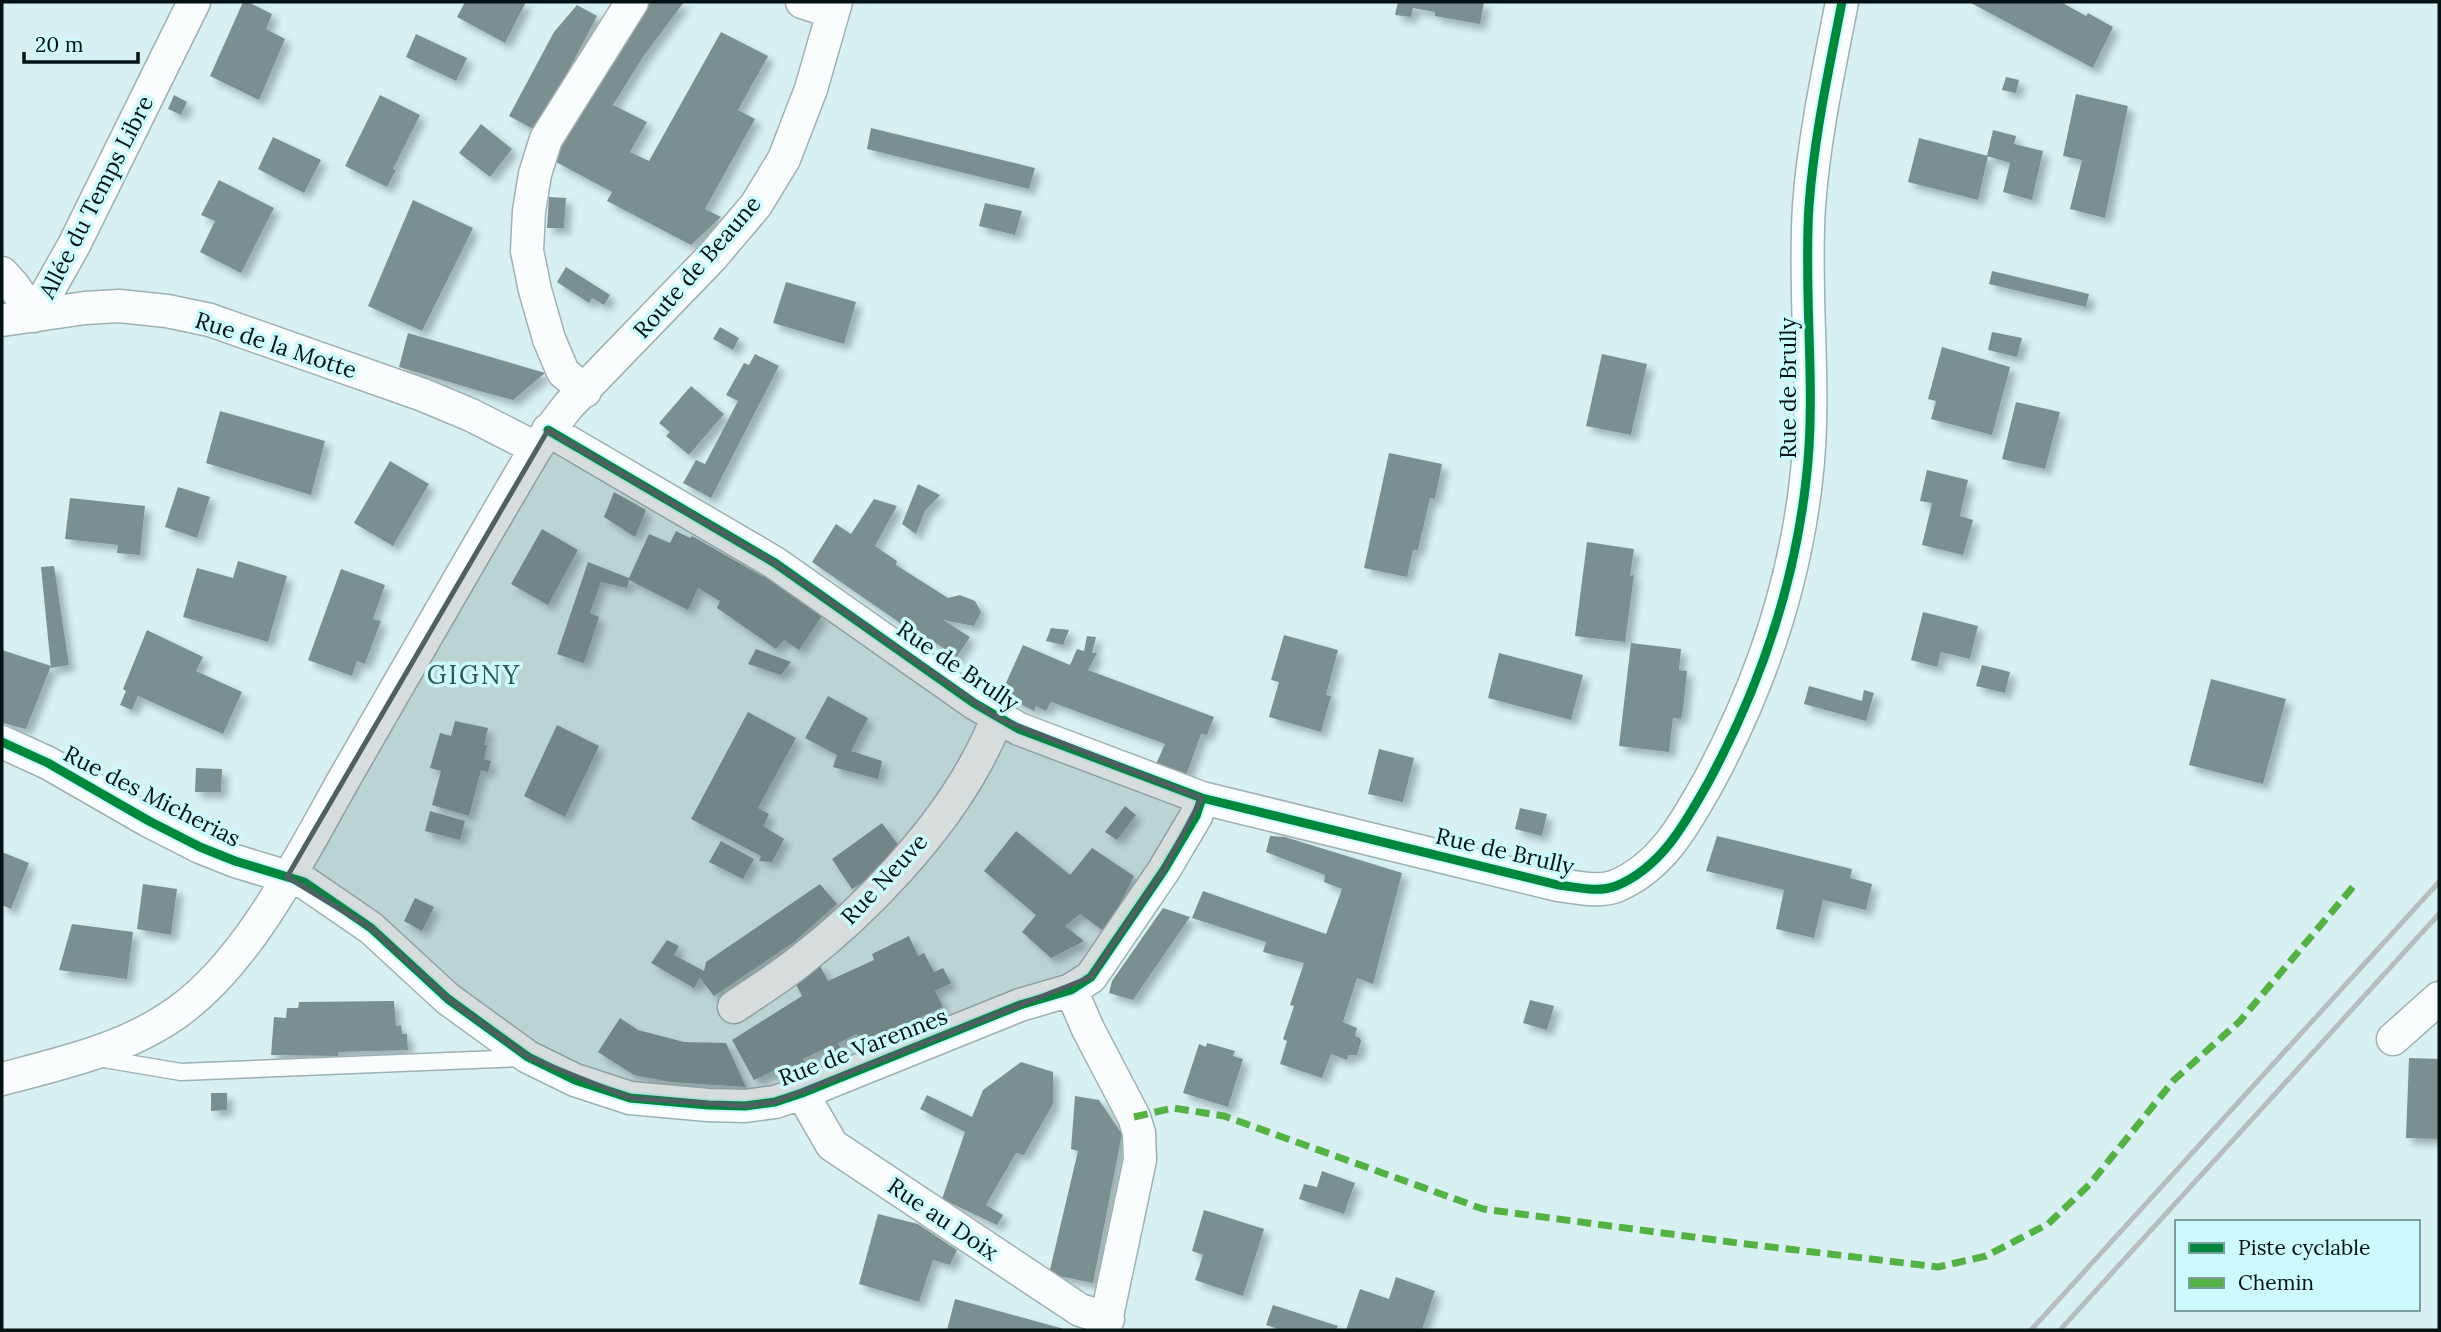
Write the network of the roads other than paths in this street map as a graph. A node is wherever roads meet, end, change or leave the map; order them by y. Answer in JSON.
{"nodes":[{"id":1,"x":194,"y":2,"type":"edge"},
{"id":2,"x":632,"y":2,"type":"edge"},
{"id":3,"x":802,"y":2,"type":"edge"},
{"id":4,"x":1842,"y":2,"type":"edge"},
{"id":5,"x":834,"y":7,"type":"edge"},
{"id":6,"x":2,"y":273,"type":"edge"},
{"id":7,"x":34,"y":316,"type":"junction"},
{"id":8,"x":2,"y":320,"type":"edge"},
{"id":9,"x":585,"y":391,"type":"junction"},
{"id":10,"x":542,"y":439,"type":"junction"},
{"id":11,"x":998,"y":718,"type":"junction"},
{"id":12,"x":2,"y":742,"type":"edge"},
{"id":13,"x":1202,"y":798,"type":"junction"},
{"id":14,"x":287,"y":877,"type":"junction"},
{"id":15,"x":1071,"y":990,"type":"junction"},
{"id":16,"x":2439,"y":998,"type":"edge"},
{"id":17,"x":734,"y":1007,"type":"dead end"},
{"id":18,"x":2393,"y":1039,"type":"dead end"},
{"id":19,"x":89,"y":1056,"type":"junction"},
{"id":20,"x":528,"y":1058,"type":"junction"},
{"id":21,"x":2,"y":1079,"type":"edge"},
{"id":22,"x":802,"y":1093,"type":"junction"},
{"id":23,"x":1106,"y":1324,"type":"edge"}],
"edges":[{"from":1,"to":7,"type":"street","name":"Allée du Temps Libre"},
{"from":2,"to":9,"type":"street"},
{"from":3,"to":5,"type":"street"},
{"from":4,"to":13,"type":"street","name":"Rue de Brully"},
{"from":5,"to":9,"type":"street","name":"Route de Beaune"},
{"from":6,"to":7,"type":"street"},
{"from":7,"to":8,"type":"street","name":"Rue de la Motte"},
{"from":7,"to":10,"type":"street","name":"Rue de la Motte"},
{"from":9,"to":10,"type":"street","name":"Route de Beaune"},
{"from":10,"to":11,"type":"street","name":"Rue de Brully"},
{"from":10,"to":14,"type":"street","name":"Route de Beaune"},
{"from":11,"to":13,"type":"street","name":"Rue de Brully"},
{"from":11,"to":17,"type":"street","name":"Rue Neuve"},
{"from":12,"to":14,"type":"street","name":"Rue des Micherias"},
{"from":13,"to":15,"type":"street","name":"Rue de Varennes"},
{"from":14,"to":19,"type":"street","name":"Route de Beaune"},
{"from":14,"to":20,"type":"street","name":"Rue de Varennes"},
{"from":15,"to":22,"type":"street","name":"Rue de Varennes"},
{"from":15,"to":23,"type":"street"},
{"from":16,"to":18,"type":"street"},
{"from":19,"to":20,"type":"lane"},
{"from":19,"to":21,"type":"street","name":"Route de Beaune"},
{"from":20,"to":22,"type":"street","name":"Rue de Varennes"},
{"from":22,"to":23,"type":"street","name":"Rue au Doix"}]}
